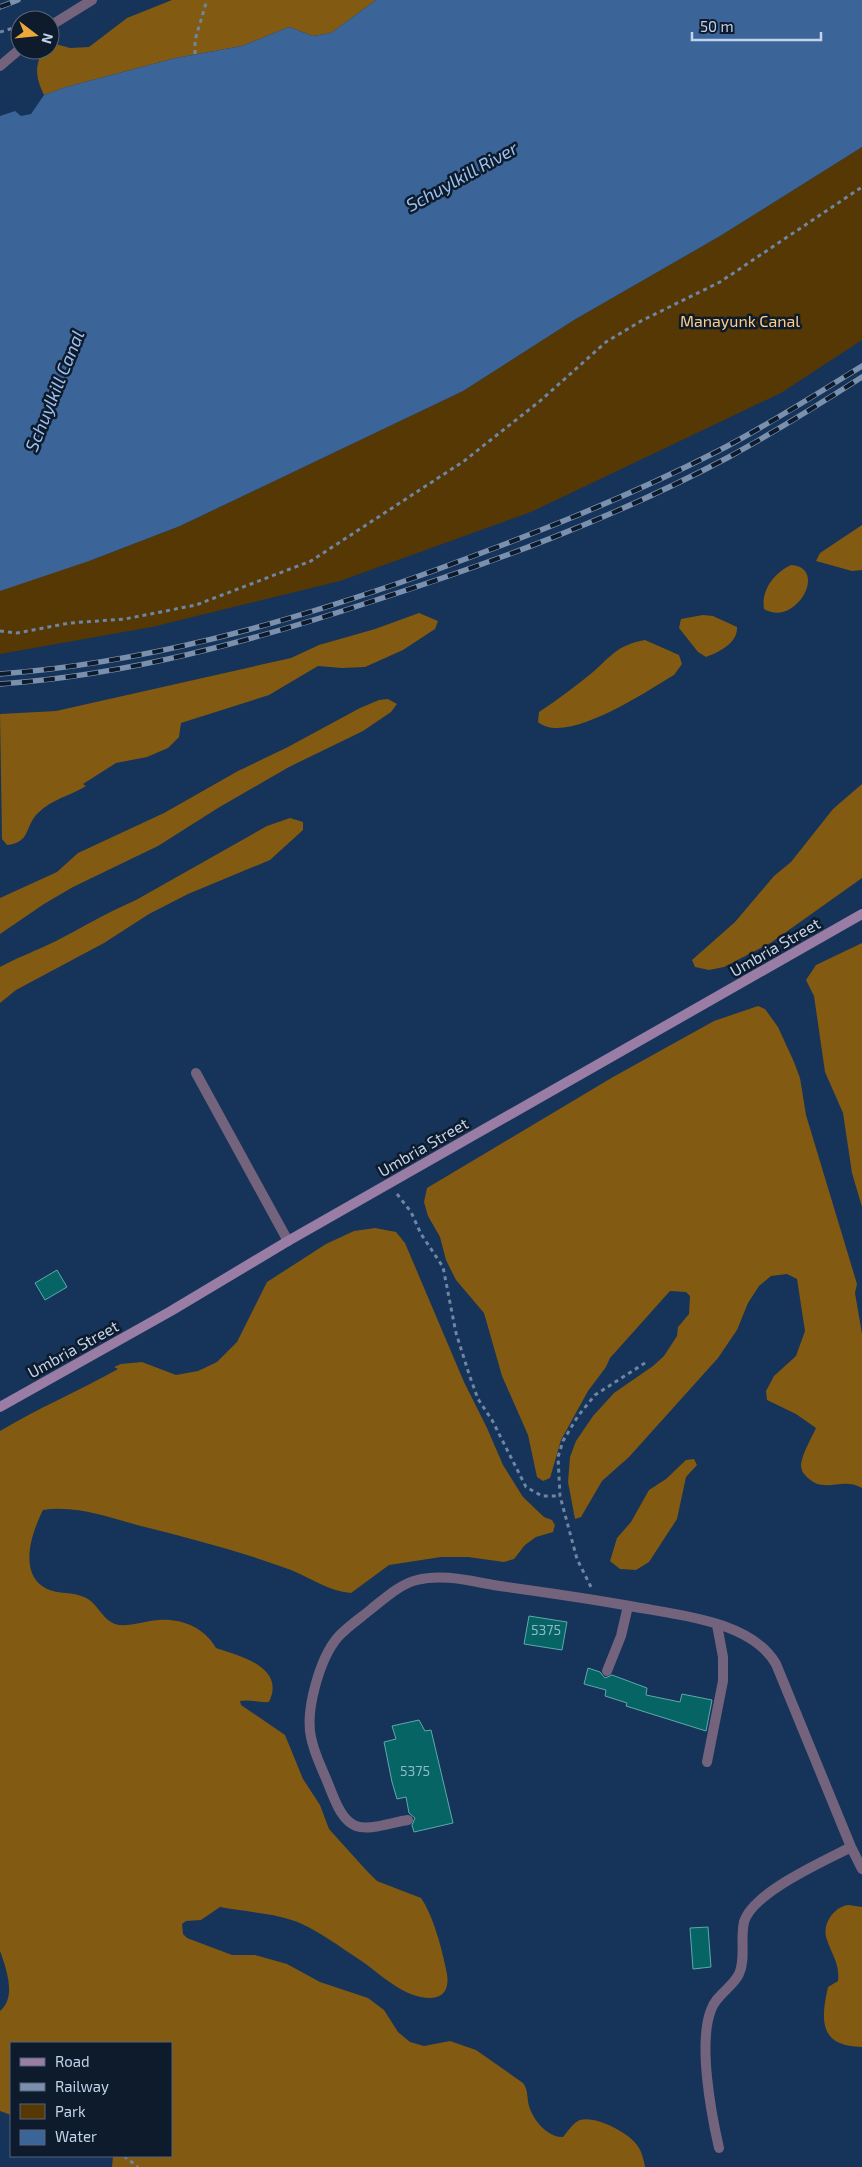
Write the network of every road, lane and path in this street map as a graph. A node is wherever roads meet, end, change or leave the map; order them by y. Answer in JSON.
{"nodes":[{"id":1,"x":92,"y":0,"type":"edge"},
{"id":2,"x":207,"y":0,"type":"edge"},
{"id":3,"x":60,"y":20,"type":"edge"},
{"id":4,"x":195,"y":54,"type":"dead end"},
{"id":5,"x":10,"y":58,"type":"edge"},
{"id":6,"x":0,"y":66,"type":"edge"},
{"id":7,"x":862,"y":187,"type":"edge"},
{"id":8,"x":0,"y":631,"type":"edge"},
{"id":9,"x":862,"y":914,"type":"edge"},
{"id":10,"x":196,"y":1072,"type":"dead end"},
{"id":11,"x":390,"y":1183,"type":"junction"},
{"id":12,"x":288,"y":1241,"type":"junction"},
{"id":13,"x":648,"y":1361,"type":"dead end"},
{"id":14,"x":0,"y":1407,"type":"edge"},
{"id":15,"x":560,"y":1496,"type":"junction"},
{"id":16,"x":598,"y":1600,"type":"junction"},
{"id":17,"x":628,"y":1606,"type":"junction"},
{"id":18,"x":718,"y":1625,"type":"junction"},
{"id":19,"x":607,"y":1671,"type":"dead end"},
{"id":20,"x":706,"y":1762,"type":"dead end"},
{"id":21,"x":408,"y":1820,"type":"dead end"},
{"id":22,"x":850,"y":1847,"type":"junction"},
{"id":23,"x":862,"y":1869,"type":"edge"},
{"id":24,"x":719,"y":2148,"type":"dead end"},
{"id":25,"x":125,"y":2157,"type":"edge"},
{"id":26,"x":138,"y":2167,"type":"edge"}],
"edges":[{"from":1,"to":3,"type":"lane"},
{"from":2,"to":4,"type":"path"},
{"from":5,"to":6,"type":"lane"},
{"from":7,"to":8,"type":"path"},
{"from":9,"to":11,"type":"main road","name":"Umbria Street"},
{"from":10,"to":12,"type":"lane"},
{"from":11,"to":12,"type":"main road","name":"Umbria Street"},
{"from":11,"to":15,"type":"path"},
{"from":12,"to":14,"type":"main road","name":"Umbria Street"},
{"from":13,"to":15,"type":"path"},
{"from":15,"to":16,"type":"path"},
{"from":16,"to":17,"type":"lane"},
{"from":16,"to":21,"type":"lane"},
{"from":17,"to":18,"type":"lane"},
{"from":17,"to":19,"type":"lane"},
{"from":18,"to":20,"type":"lane"},
{"from":18,"to":22,"type":"lane"},
{"from":22,"to":23,"type":"lane"},
{"from":22,"to":24,"type":"lane"},
{"from":25,"to":26,"type":"path"}]}
